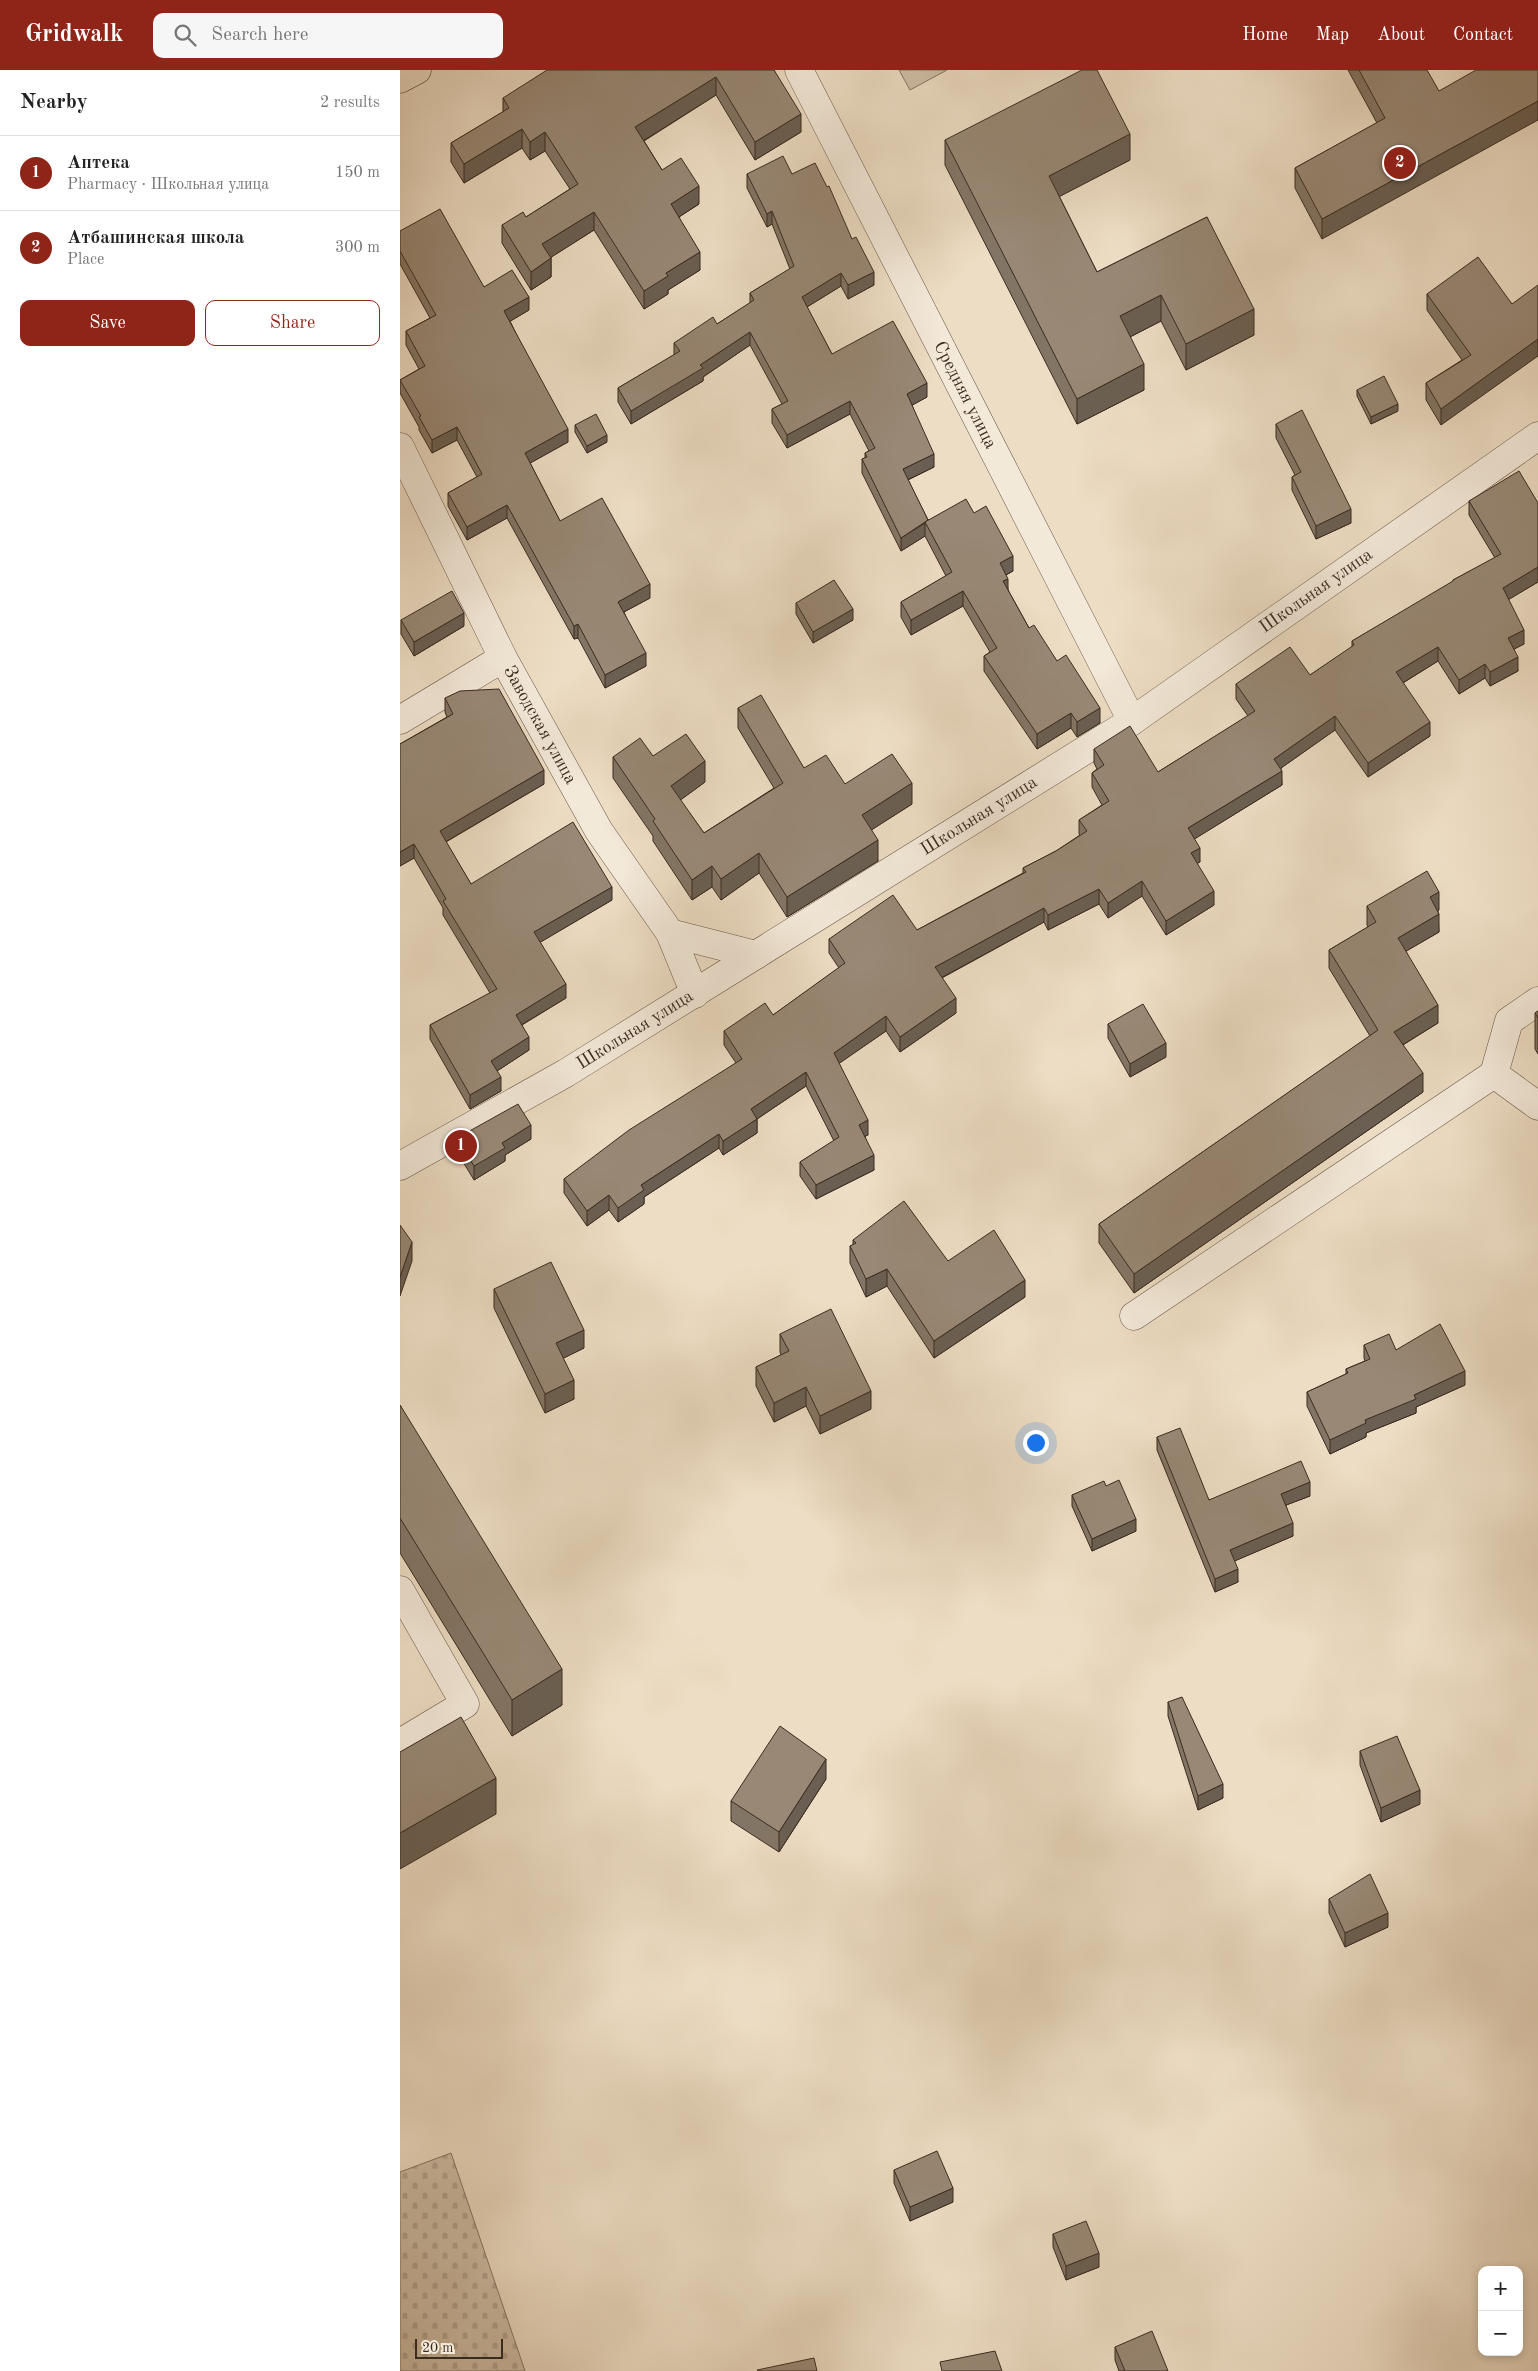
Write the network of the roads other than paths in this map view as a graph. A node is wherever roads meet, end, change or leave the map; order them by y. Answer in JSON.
{"nodes":[{"id":1,"x":417,"y":70,"type":"edge"},
{"id":2,"x":798,"y":70,"type":"edge"},
{"id":3,"x":400,"y":79,"type":"edge"},
{"id":4,"x":1538,"y":436,"type":"edge"},
{"id":5,"x":400,"y":447,"type":"edge"},
{"id":6,"x":503,"y":658,"type":"junction"},
{"id":7,"x":400,"y":720,"type":"edge"},
{"id":8,"x":1132,"y":721,"type":"junction"},
{"id":9,"x":670,"y":933,"type":"junction"},
{"id":10,"x":756,"y":955,"type":"junction"},
{"id":11,"x":695,"y":994,"type":"junction"},
{"id":12,"x":1538,"y":1001,"type":"edge"},
{"id":13,"x":1494,"y":1074,"type":"junction"},
{"id":14,"x":1538,"y":1106,"type":"edge"},
{"id":15,"x":400,"y":1166,"type":"edge"},
{"id":16,"x":1134,"y":1316,"type":"dead end"},
{"id":17,"x":400,"y":1590,"type":"edge"},
{"id":18,"x":400,"y":1743,"type":"edge"}],
"edges":[{"from":1,"to":3,"type":"main road"},
{"from":2,"to":8,"type":"street","name":"Средняя улица"},
{"from":4,"to":8,"type":"street","name":"Школьная улица"},
{"from":5,"to":6,"type":"street","name":"Заводская улица"},
{"from":6,"to":7,"type":"street"},
{"from":6,"to":9,"type":"street","name":"Заводская улица"},
{"from":8,"to":10,"type":"street","name":"Школьная улица"},
{"from":9,"to":10,"type":"street"},
{"from":9,"to":11,"type":"street","name":"Заводская улица"},
{"from":10,"to":11,"type":"street","name":"Школьная улица"},
{"from":11,"to":15,"type":"street","name":"Школьная улица"},
{"from":12,"to":13,"type":"street"},
{"from":13,"to":14,"type":"street"},
{"from":13,"to":16,"type":"street"},
{"from":17,"to":18,"type":"street"}]}
